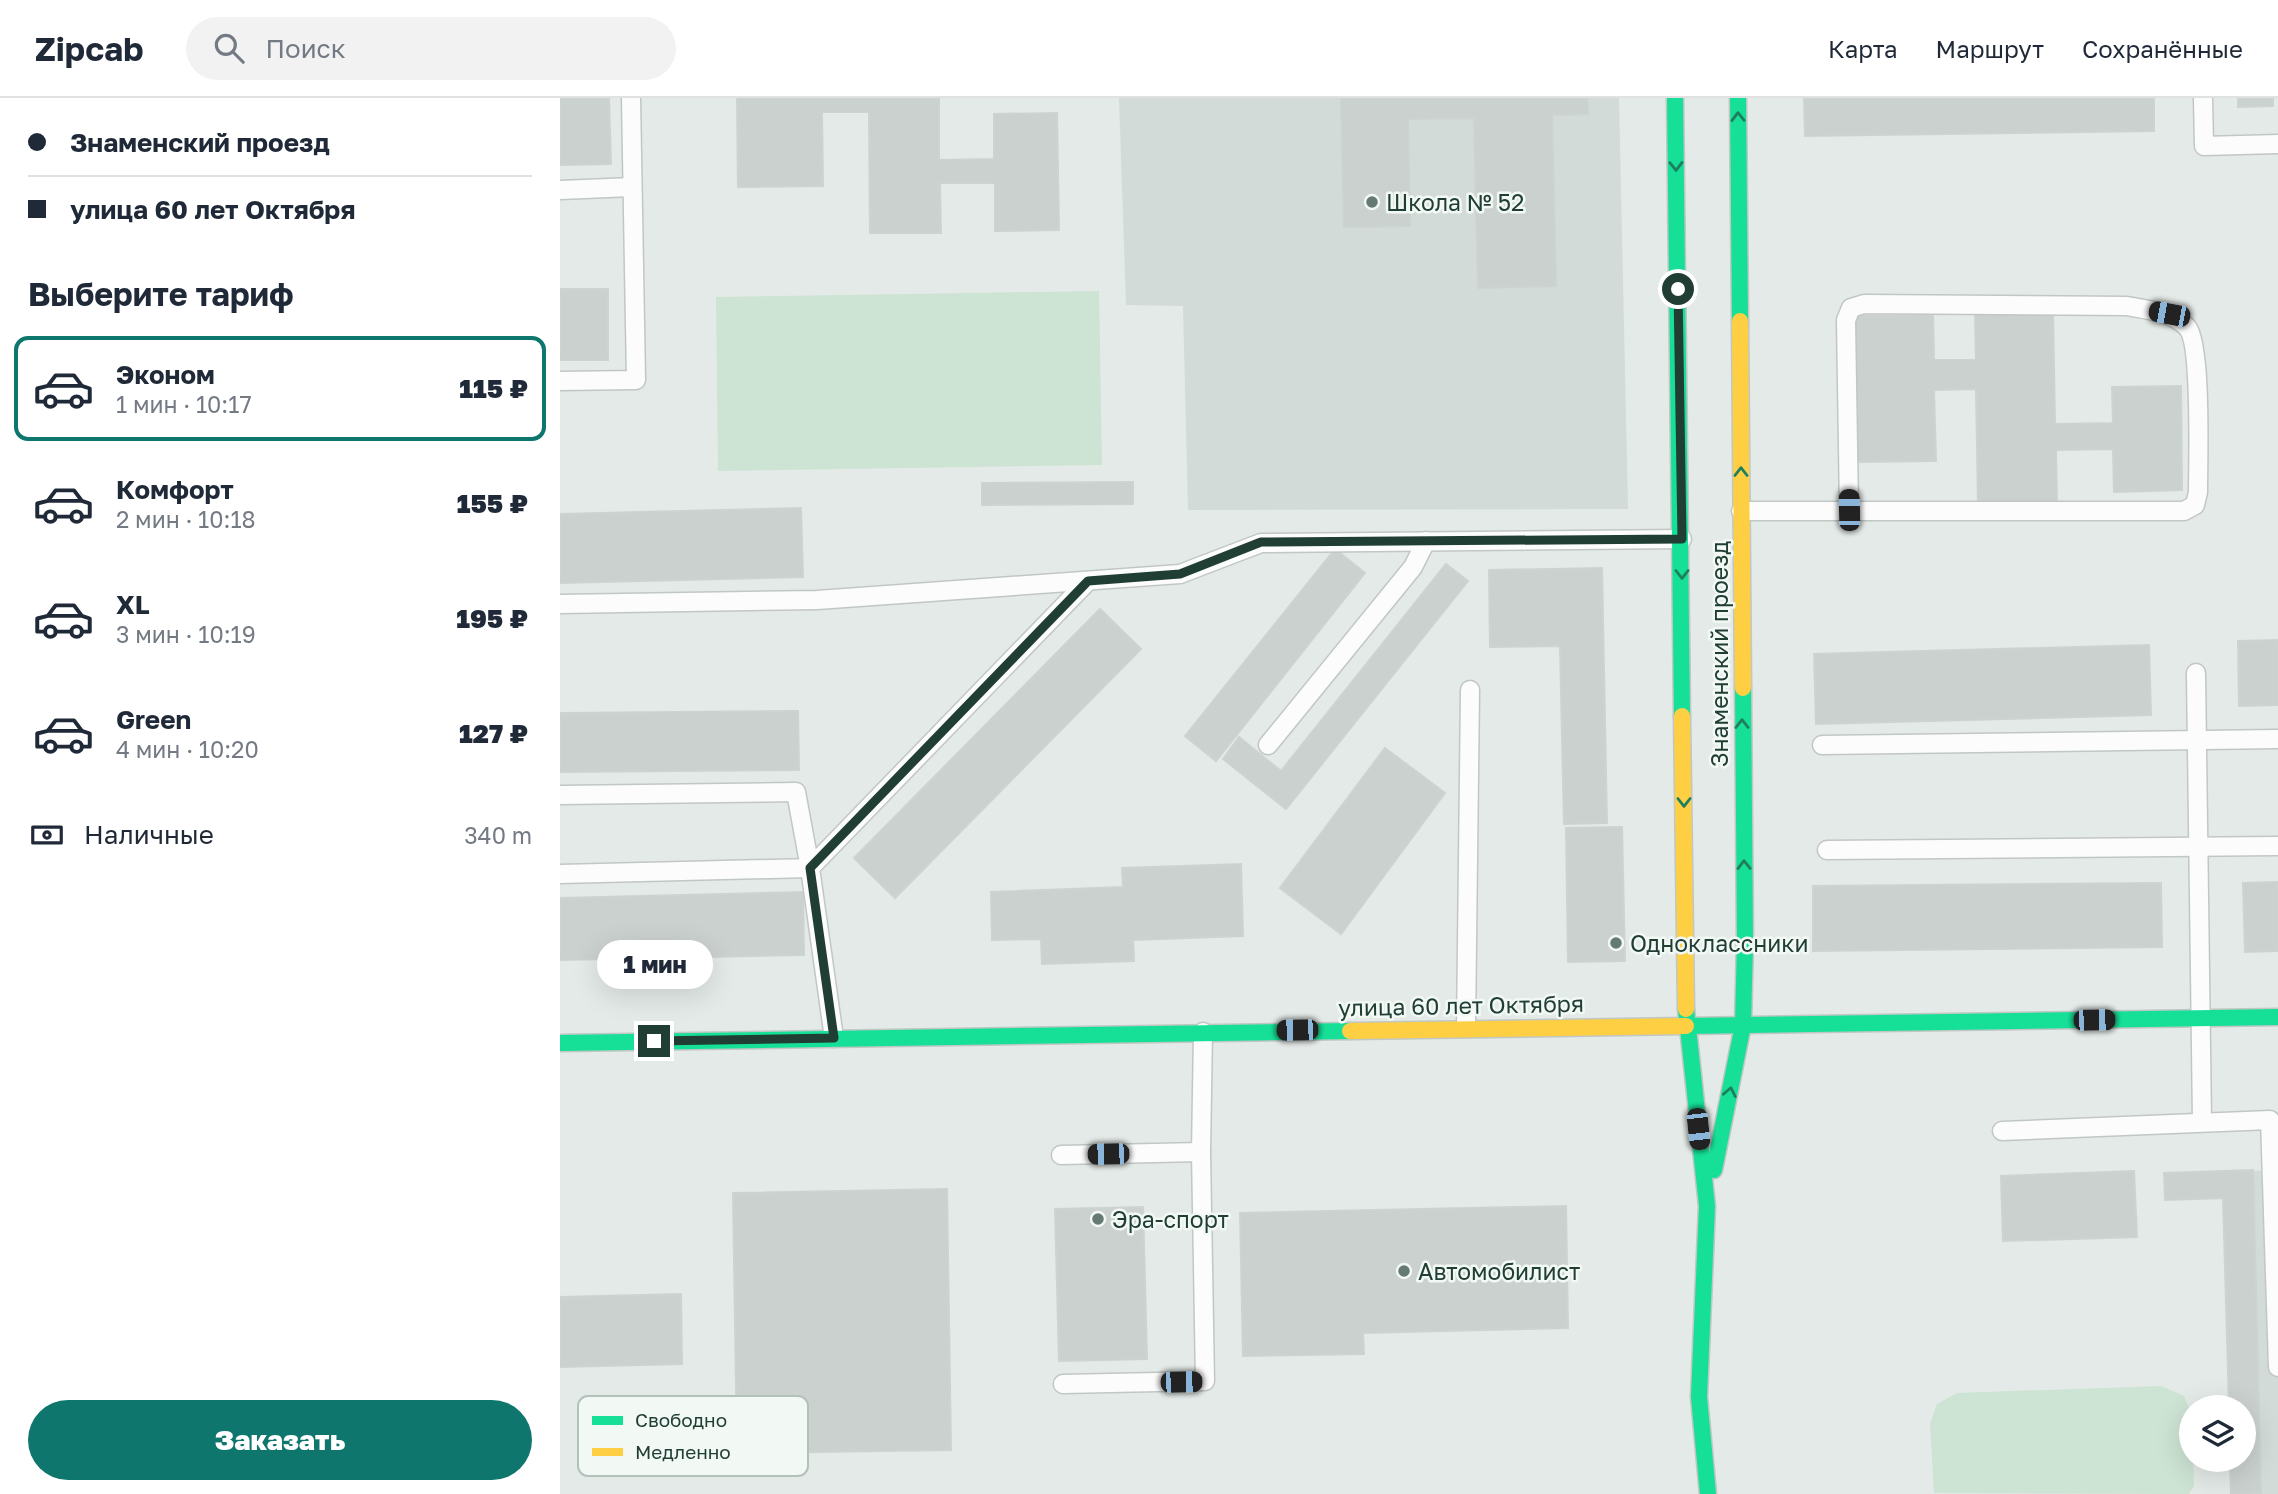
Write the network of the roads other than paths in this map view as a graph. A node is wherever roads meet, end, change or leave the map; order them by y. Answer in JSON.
{"nodes":[{"id":1,"x":631,"y":98,"type":"edge"},
{"id":2,"x":1675,"y":98,"type":"edge"},
{"id":3,"x":1738,"y":98,"type":"edge"},
{"id":4,"x":2203,"y":98,"type":"edge"},
{"id":5,"x":2278,"y":144,"type":"edge"},
{"id":6,"x":632,"y":187,"type":"junction"},
{"id":7,"x":560,"y":190,"type":"edge"},
{"id":8,"x":560,"y":381,"type":"edge"},
{"id":9,"x":1849,"y":510,"type":"junction"},
{"id":10,"x":1741,"y":511,"type":"junction"},
{"id":11,"x":1682,"y":539,"type":"junction"},
{"id":12,"x":1426,"y":541,"type":"junction"},
{"id":13,"x":1088,"y":581,"type":"junction"},
{"id":14,"x":560,"y":604,"type":"edge"},
{"id":15,"x":2196,"y":673,"type":"dead end"},
{"id":16,"x":1470,"y":690,"type":"dead end"},
{"id":17,"x":2278,"y":738,"type":"edge"},
{"id":18,"x":2197,"y":740,"type":"junction"},
{"id":19,"x":1268,"y":745,"type":"dead end"},
{"id":20,"x":1822,"y":745,"type":"dead end"},
{"id":21,"x":560,"y":794,"type":"edge"},
{"id":22,"x":2278,"y":846,"type":"edge"},
{"id":23,"x":2199,"y":847,"type":"junction"},
{"id":24,"x":1827,"y":850,"type":"dead end"},
{"id":25,"x":810,"y":868,"type":"junction"},
{"id":26,"x":560,"y":874,"type":"edge"},
{"id":27,"x":2278,"y":1017,"type":"edge"},
{"id":28,"x":2202,"y":1018,"type":"junction"},
{"id":29,"x":1686,"y":1025,"type":"junction"},
{"id":30,"x":1743,"y":1025,"type":"junction"},
{"id":31,"x":1466,"y":1028,"type":"junction"},
{"id":32,"x":1203,"y":1032,"type":"junction"},
{"id":33,"x":834,"y":1038,"type":"junction"},
{"id":34,"x":560,"y":1043,"type":"edge"},
{"id":35,"x":2202,"y":1122,"type":"junction"},
{"id":36,"x":2002,"y":1131,"type":"dead end"},
{"id":37,"x":1201,"y":1152,"type":"junction"},
{"id":38,"x":1061,"y":1155,"type":"dead end"},
{"id":39,"x":1707,"y":1206,"type":"junction"},
{"id":40,"x":2278,"y":1367,"type":"edge"},
{"id":41,"x":1063,"y":1384,"type":"dead end"},
{"id":42,"x":1708,"y":1494,"type":"edge"}],
"edges":[{"from":1,"to":6,"type":"lane"},
{"from":2,"to":11,"type":"main road","name":"Знаменский проезд","one_way":true},
{"from":10,"to":3,"type":"main road","name":"Знаменский проезд","one_way":true},
{"from":4,"to":5,"type":"lane"},
{"from":6,"to":7,"type":"lane"},
{"from":6,"to":8,"type":"lane"},
{"from":9,"to":9,"type":"lane"},
{"from":9,"to":10,"type":"lane"},
{"from":30,"to":10,"type":"main road","name":"Знаменский проезд","one_way":true},
{"from":11,"to":12,"type":"lane"},
{"from":11,"to":29,"type":"main road","name":"Знаменский проезд","one_way":true},
{"from":12,"to":13,"type":"lane"},
{"from":12,"to":19,"type":"lane"},
{"from":13,"to":14,"type":"lane"},
{"from":13,"to":25,"type":"lane"},
{"from":15,"to":18,"type":"lane"},
{"from":16,"to":31,"type":"lane"},
{"from":17,"to":18,"type":"lane"},
{"from":18,"to":20,"type":"lane"},
{"from":18,"to":23,"type":"lane"},
{"from":21,"to":25,"type":"lane"},
{"from":22,"to":23,"type":"lane"},
{"from":23,"to":24,"type":"lane"},
{"from":23,"to":28,"type":"lane"},
{"from":25,"to":26,"type":"lane"},
{"from":25,"to":33,"type":"lane"},
{"from":27,"to":28,"type":"main road","name":"улица 60 лет Октября"},
{"from":28,"to":30,"type":"main road","name":"улица 60 лет Октября"},
{"from":28,"to":35,"type":"lane"},
{"from":29,"to":30,"type":"main road","name":"улица 60 лет Октября"},
{"from":29,"to":31,"type":"main road","name":"улица 60 лет Октября"},
{"from":29,"to":39,"type":"main road","name":"Знаменский проезд"},
{"from":39,"to":30,"type":"main road","name":"Знаменский проезд","one_way":true},
{"from":31,"to":32,"type":"main road","name":"улица 60 лет Октября"},
{"from":32,"to":33,"type":"main road","name":"улица 60 лет Октября"},
{"from":32,"to":37,"type":"lane"},
{"from":33,"to":34,"type":"main road","name":"улица 60 лет Октября"},
{"from":35,"to":36,"type":"lane"},
{"from":35,"to":40,"type":"lane"},
{"from":37,"to":38,"type":"lane"},
{"from":37,"to":41,"type":"lane"},
{"from":39,"to":42,"type":"main road","name":"Знаменский проезд"}]}
